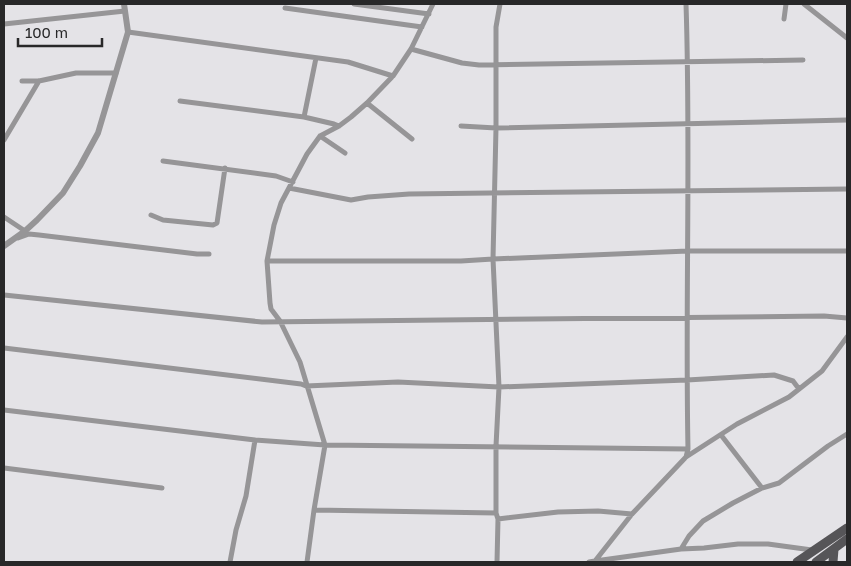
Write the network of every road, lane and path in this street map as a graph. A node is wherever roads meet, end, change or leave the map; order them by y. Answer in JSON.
{"nodes":[{"id":1,"x":124,"y":4,"type":"edge"},
{"id":2,"x":354,"y":4,"type":"edge"},
{"id":3,"x":433,"y":4,"type":"edge"},
{"id":4,"x":500,"y":4,"type":"edge"},
{"id":5,"x":686,"y":4,"type":"edge"},
{"id":6,"x":786,"y":4,"type":"edge"},
{"id":7,"x":804,"y":4,"type":"edge"},
{"id":8,"x":285,"y":8,"type":"dead end"},
{"id":9,"x":125,"y":11,"type":"junction"},
{"id":10,"x":428,"y":14,"type":"junction"},
{"id":11,"x":784,"y":19,"type":"dead end"},
{"id":12,"x":4,"y":24,"type":"edge"},
{"id":13,"x":422,"y":27,"type":"junction"},
{"id":14,"x":128,"y":32,"type":"junction"},
{"id":15,"x":847,"y":38,"type":"edge"},
{"id":16,"x":411,"y":49,"type":"junction"},
{"id":17,"x":316,"y":58,"type":"junction"},
{"id":18,"x":803,"y":60,"type":"dead end"},
{"id":19,"x":688,"y":62,"type":"junction"},
{"id":20,"x":496,"y":64,"type":"junction"},
{"id":21,"x":116,"y":73,"type":"junction"},
{"id":22,"x":392,"y":76,"type":"junction"},
{"id":23,"x":39,"y":80,"type":"junction"},
{"id":24,"x":22,"y":81,"type":"dead end"},
{"id":25,"x":180,"y":101,"type":"dead end"},
{"id":26,"x":367,"y":103,"type":"junction"},
{"id":27,"x":304,"y":117,"type":"junction"},
{"id":28,"x":847,"y":120,"type":"edge"},
{"id":29,"x":688,"y":124,"type":"junction"},
{"id":30,"x":339,"y":126,"type":"junction"},
{"id":31,"x":461,"y":126,"type":"dead end"},
{"id":32,"x":496,"y":128,"type":"junction"},
{"id":33,"x":320,"y":136,"type":"junction"},
{"id":34,"x":412,"y":139,"type":"dead end"},
{"id":35,"x":4,"y":140,"type":"edge"},
{"id":36,"x":345,"y":153,"type":"dead end"},
{"id":37,"x":163,"y":161,"type":"dead end"},
{"id":38,"x":225,"y":168,"type":"junction"},
{"id":39,"x":293,"y":182,"type":"junction"},
{"id":40,"x":289,"y":188,"type":"junction"},
{"id":41,"x":847,"y":189,"type":"edge"},
{"id":42,"x":688,"y":191,"type":"junction"},
{"id":43,"x":494,"y":193,"type":"junction"},
{"id":44,"x":151,"y":215,"type":"dead end"},
{"id":45,"x":4,"y":217,"type":"edge"},
{"id":46,"x":25,"y":231,"type":"junction"},
{"id":47,"x":4,"y":246,"type":"edge"},
{"id":48,"x":688,"y":251,"type":"junction"},
{"id":49,"x":847,"y":251,"type":"edge"},
{"id":50,"x":209,"y":254,"type":"dead end"},
{"id":51,"x":493,"y":259,"type":"junction"},
{"id":52,"x":268,"y":261,"type":"junction"},
{"id":53,"x":4,"y":295,"type":"edge"},
{"id":54,"x":687,"y":318,"type":"junction"},
{"id":55,"x":847,"y":318,"type":"edge"},
{"id":56,"x":497,"y":319,"type":"junction"},
{"id":57,"x":280,"y":321,"type":"junction"},
{"id":58,"x":847,"y":337,"type":"edge"},
{"id":59,"x":4,"y":348,"type":"edge"},
{"id":60,"x":687,"y":380,"type":"junction"},
{"id":61,"x":306,"y":386,"type":"junction"},
{"id":62,"x":499,"y":387,"type":"junction"},
{"id":63,"x":799,"y":389,"type":"junction"},
{"id":64,"x":4,"y":410,"type":"edge"},
{"id":65,"x":847,"y":434,"type":"edge"},
{"id":66,"x":721,"y":435,"type":"junction"},
{"id":67,"x":255,"y":440,"type":"junction"},
{"id":68,"x":325,"y":445,"type":"junction"},
{"id":69,"x":496,"y":446,"type":"junction"},
{"id":70,"x":688,"y":449,"type":"junction"},
{"id":71,"x":686,"y":456,"type":"junction"},
{"id":72,"x":4,"y":468,"type":"edge"},
{"id":73,"x":162,"y":488,"type":"dead end"},
{"id":74,"x":762,"y":488,"type":"junction"},
{"id":75,"x":314,"y":510,"type":"junction"},
{"id":76,"x":632,"y":514,"type":"junction"},
{"id":77,"x":497,"y":516,"type":"junction"},
{"id":78,"x":847,"y":528,"type":"edge"},
{"id":79,"x":847,"y":539,"type":"edge"},
{"id":80,"x":681,"y":549,"type":"junction"},
{"id":81,"x":834,"y":549,"type":"junction"},
{"id":82,"x":813,"y":551,"type":"junction"},
{"id":83,"x":230,"y":562,"type":"edge"},
{"id":84,"x":307,"y":562,"type":"edge"},
{"id":85,"x":497,"y":562,"type":"edge"},
{"id":86,"x":592,"y":562,"type":"edge"},
{"id":87,"x":797,"y":562,"type":"edge"},
{"id":88,"x":816,"y":562,"type":"edge"},
{"id":89,"x":832,"y":562,"type":"edge"}],
"edges":[{"from":1,"to":9,"type":"street"},
{"from":2,"to":10,"type":"street"},
{"from":3,"to":10,"type":"street"},
{"from":4,"to":20,"type":"street"},
{"from":5,"to":19,"type":"street"},
{"from":6,"to":11,"type":"street"},
{"from":7,"to":15,"type":"street"},
{"from":8,"to":13,"type":"street"},
{"from":9,"to":12,"type":"street"},
{"from":9,"to":14,"type":"street"},
{"from":10,"to":13,"type":"street"},
{"from":13,"to":16,"type":"street"},
{"from":14,"to":17,"type":"street"},
{"from":14,"to":21,"type":"street"},
{"from":16,"to":20,"type":"street"},
{"from":16,"to":22,"type":"street"},
{"from":17,"to":22,"type":"street"},
{"from":17,"to":27,"type":"street"},
{"from":18,"to":19,"type":"street"},
{"from":19,"to":20,"type":"street"},
{"from":19,"to":29,"type":"street"},
{"from":20,"to":32,"type":"street"},
{"from":21,"to":23,"type":"street"},
{"from":21,"to":46,"type":"street"},
{"from":22,"to":26,"type":"street"},
{"from":23,"to":24,"type":"street"},
{"from":23,"to":35,"type":"street"},
{"from":25,"to":27,"type":"street"},
{"from":26,"to":30,"type":"street"},
{"from":26,"to":34,"type":"street"},
{"from":27,"to":30,"type":"street"},
{"from":28,"to":29,"type":"street"},
{"from":29,"to":32,"type":"street"},
{"from":29,"to":42,"type":"street"},
{"from":30,"to":33,"type":"street"},
{"from":31,"to":32,"type":"street"},
{"from":32,"to":43,"type":"street"},
{"from":33,"to":36,"type":"street"},
{"from":33,"to":39,"type":"street"},
{"from":37,"to":38,"type":"street"},
{"from":38,"to":39,"type":"street"},
{"from":38,"to":44,"type":"street"},
{"from":39,"to":40,"type":"street"},
{"from":40,"to":43,"type":"street"},
{"from":40,"to":52,"type":"street"},
{"from":41,"to":42,"type":"street"},
{"from":42,"to":43,"type":"street"},
{"from":42,"to":48,"type":"street"},
{"from":43,"to":51,"type":"street"},
{"from":45,"to":46,"type":"street"},
{"from":46,"to":47,"type":"street"},
{"from":47,"to":50,"type":"street"},
{"from":48,"to":49,"type":"street"},
{"from":48,"to":51,"type":"street"},
{"from":48,"to":54,"type":"street"},
{"from":51,"to":52,"type":"street"},
{"from":51,"to":56,"type":"street"},
{"from":52,"to":57,"type":"street"},
{"from":53,"to":57,"type":"street"},
{"from":54,"to":55,"type":"street"},
{"from":54,"to":56,"type":"street"},
{"from":54,"to":60,"type":"street"},
{"from":56,"to":57,"type":"street"},
{"from":56,"to":62,"type":"street"},
{"from":57,"to":61,"type":"street"},
{"from":58,"to":63,"type":"street"},
{"from":59,"to":61,"type":"street"},
{"from":60,"to":62,"type":"street"},
{"from":60,"to":63,"type":"street"},
{"from":60,"to":70,"type":"street"},
{"from":61,"to":62,"type":"street"},
{"from":61,"to":68,"type":"street"},
{"from":62,"to":69,"type":"street"},
{"from":63,"to":66,"type":"street"},
{"from":64,"to":67,"type":"street"},
{"from":65,"to":74,"type":"street"},
{"from":66,"to":71,"type":"street"},
{"from":66,"to":74,"type":"street"},
{"from":67,"to":68,"type":"street"},
{"from":67,"to":83,"type":"street"},
{"from":68,"to":69,"type":"street"},
{"from":68,"to":75,"type":"street"},
{"from":69,"to":70,"type":"street"},
{"from":69,"to":77,"type":"street"},
{"from":70,"to":71,"type":"street"},
{"from":71,"to":76,"type":"street"},
{"from":72,"to":73,"type":"street"},
{"from":74,"to":80,"type":"street"},
{"from":75,"to":77,"type":"street"},
{"from":75,"to":84,"type":"street"},
{"from":76,"to":77,"type":"street"},
{"from":76,"to":86,"type":"street"},
{"from":77,"to":85,"type":"street"},
{"from":78,"to":82,"type":"main road"},
{"from":79,"to":81,"type":"main road"},
{"from":80,"to":82,"type":"street"},
{"from":80,"to":86,"type":"street"},
{"from":81,"to":88,"type":"main road"},
{"from":81,"to":89,"type":"main road"},
{"from":82,"to":87,"type":"main road"}]}
